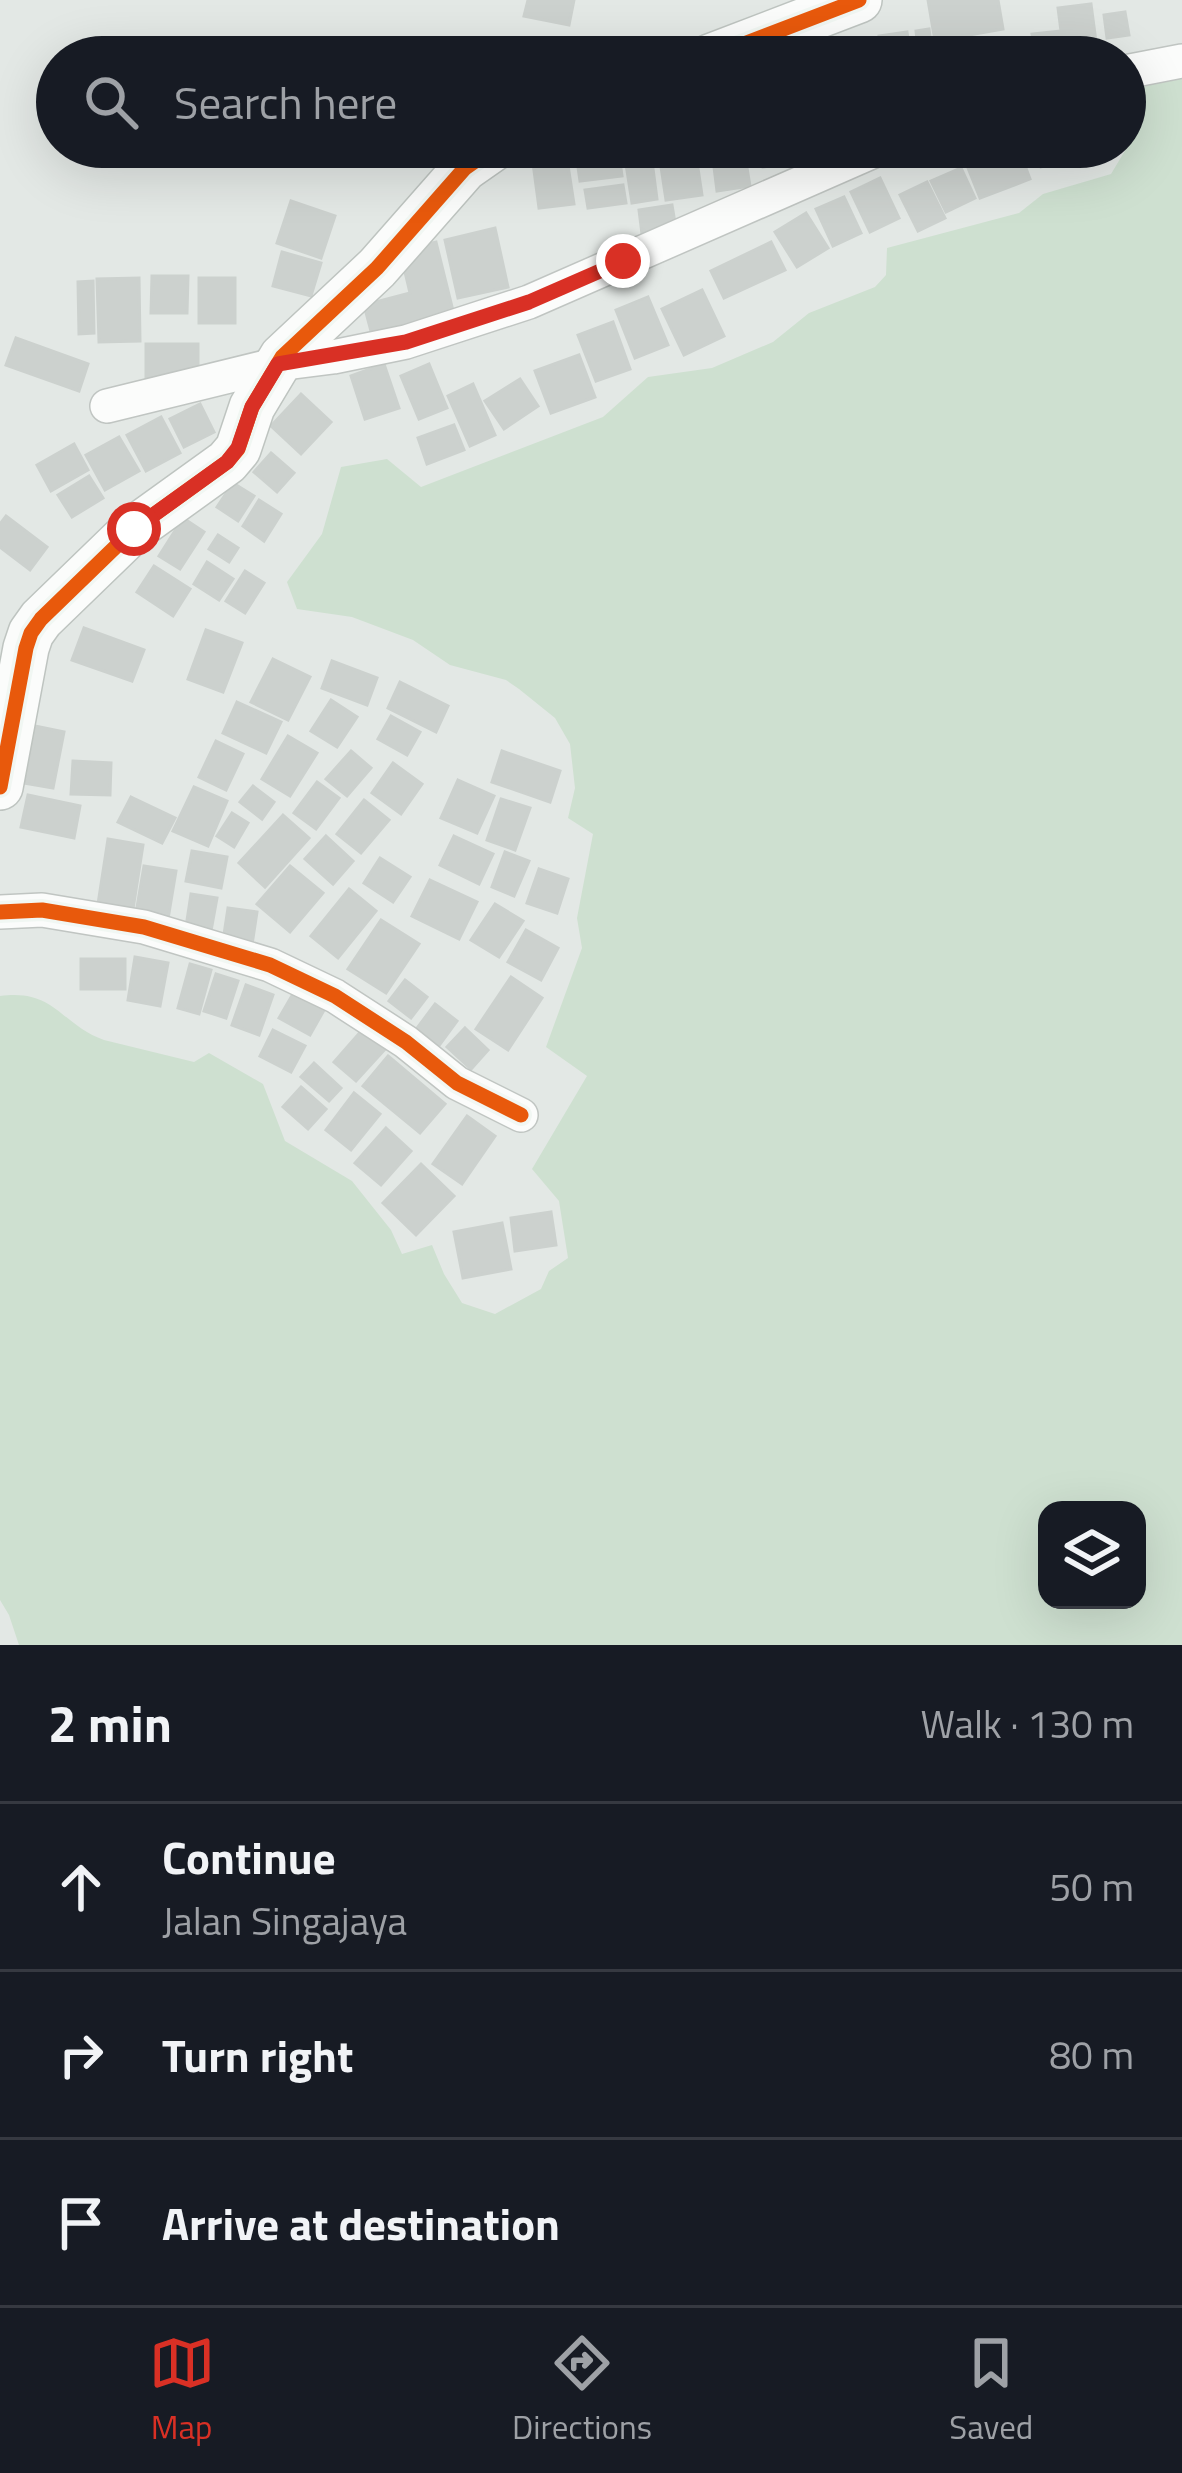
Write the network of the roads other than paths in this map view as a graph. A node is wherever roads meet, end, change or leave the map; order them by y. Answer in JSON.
{"nodes":[{"id":1,"x":859,"y":0,"type":"edge"},
{"id":2,"x":765,"y":36,"type":"edge"},
{"id":3,"x":1182,"y":61,"type":"edge"},
{"id":4,"x":1146,"y":68,"type":"edge"},
{"id":5,"x":465,"y":168,"type":"edge"},
{"id":6,"x":835,"y":168,"type":"edge"},
{"id":7,"x":278,"y":364,"type":"junction"},
{"id":8,"x":107,"y":406,"type":"dead end"},
{"id":9,"x":0,"y":787,"type":"edge"},
{"id":10,"x":0,"y":912,"type":"edge"},
{"id":11,"x":521,"y":1115,"type":"dead end"}],
"edges":[{"from":1,"to":2,"type":"street"},
{"from":3,"to":4,"type":"street"},
{"from":5,"to":7,"type":"street"},
{"from":6,"to":7,"type":"street"},
{"from":7,"to":8,"type":"street"},
{"from":7,"to":9,"type":"street"},
{"from":10,"to":11,"type":"street"}]}
